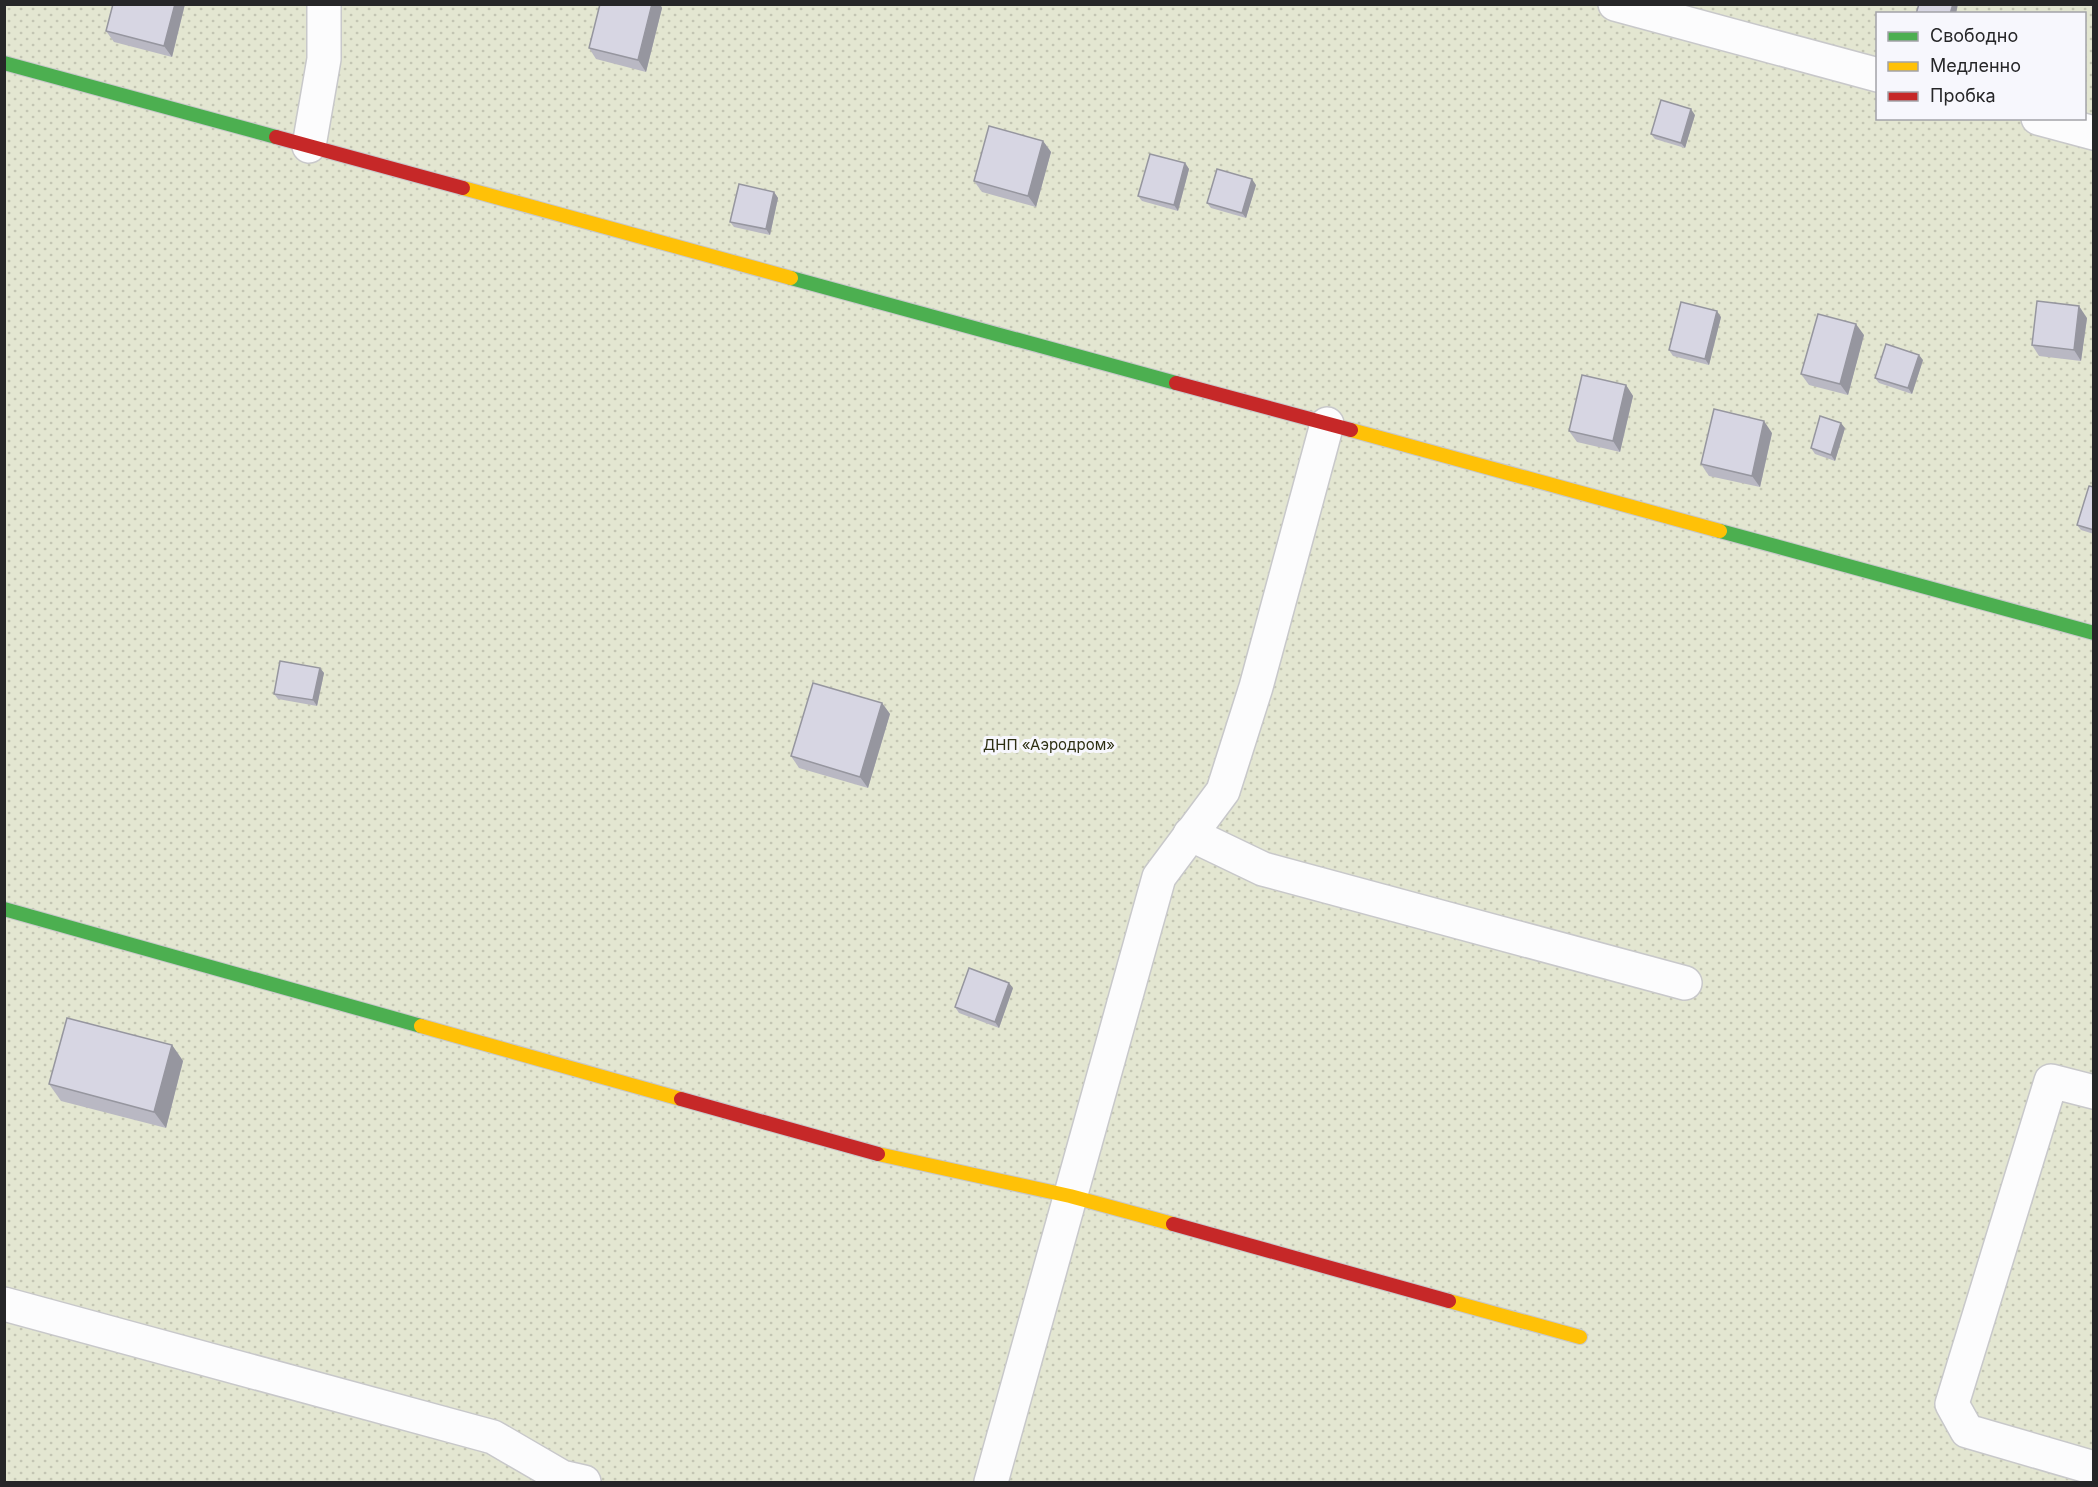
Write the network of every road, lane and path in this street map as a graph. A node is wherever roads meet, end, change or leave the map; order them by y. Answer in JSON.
{"nodes":[{"id":1,"x":324,"y":4,"type":"edge"},
{"id":2,"x":1615,"y":4,"type":"edge"},
{"id":3,"x":4,"y":63,"type":"edge"},
{"id":4,"x":1876,"y":74,"type":"edge"},
{"id":5,"x":2045,"y":120,"type":"edge"},
{"id":6,"x":2094,"y":134,"type":"edge"},
{"id":7,"x":309,"y":146,"type":"junction"},
{"id":8,"x":1327,"y":424,"type":"junction"},
{"id":9,"x":2094,"y":633,"type":"edge"},
{"id":10,"x":1191,"y":834,"type":"junction"},
{"id":11,"x":4,"y":909,"type":"edge"},
{"id":12,"x":1685,"y":982,"type":"dead end"},
{"id":13,"x":2094,"y":1092,"type":"edge"},
{"id":14,"x":1070,"y":1196,"type":"junction"},
{"id":15,"x":4,"y":1304,"type":"edge"},
{"id":16,"x":1580,"y":1337,"type":"dead end"},
{"id":17,"x":2094,"y":1468,"type":"edge"},
{"id":18,"x":584,"y":1482,"type":"edge"},
{"id":19,"x":991,"y":1482,"type":"edge"}],
"edges":[{"from":1,"to":7,"type":"street"},
{"from":2,"to":4,"type":"street"},
{"from":3,"to":7,"type":"street"},
{"from":5,"to":6,"type":"street"},
{"from":7,"to":8,"type":"street"},
{"from":8,"to":9,"type":"street"},
{"from":8,"to":10,"type":"street"},
{"from":10,"to":12,"type":"street"},
{"from":10,"to":14,"type":"street"},
{"from":11,"to":14,"type":"street"},
{"from":13,"to":17,"type":"street"},
{"from":14,"to":16,"type":"street"},
{"from":14,"to":19,"type":"street"},
{"from":15,"to":18,"type":"street"}]}
